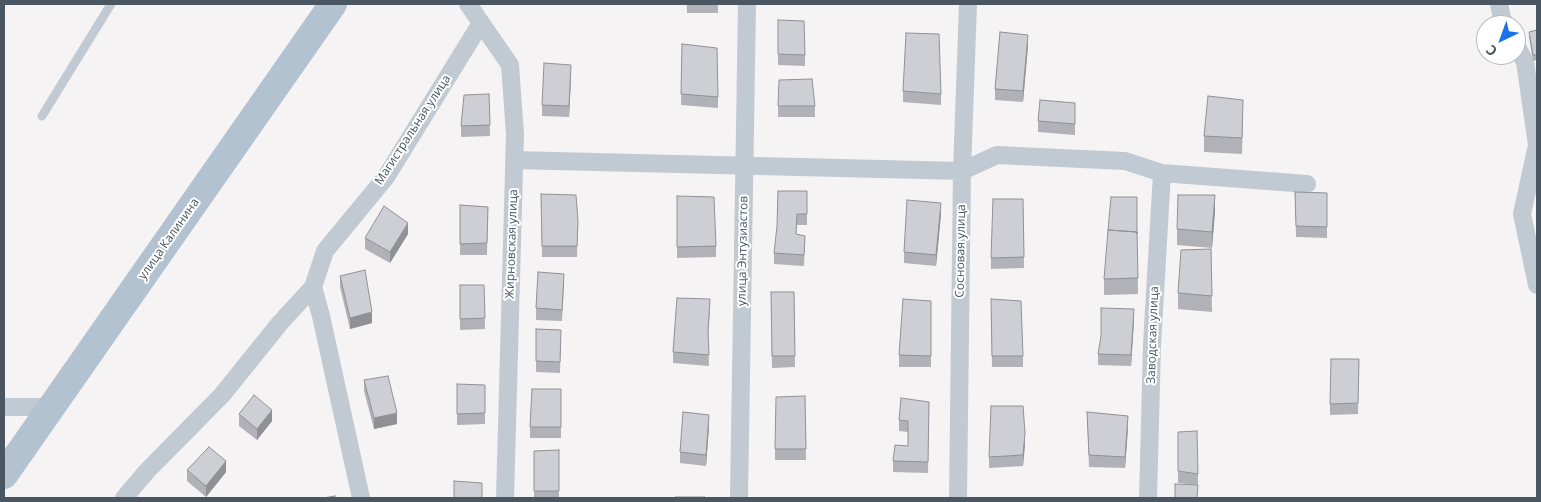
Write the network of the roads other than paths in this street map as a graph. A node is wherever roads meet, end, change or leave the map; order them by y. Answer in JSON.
{"nodes":[{"id":1,"x":111,"y":4,"type":"edge"},
{"id":2,"x":333,"y":4,"type":"edge"},
{"id":3,"x":468,"y":4,"type":"edge"},
{"id":4,"x":747,"y":4,"type":"edge"},
{"id":5,"x":968,"y":4,"type":"edge"},
{"id":6,"x":481,"y":23,"type":"junction"},
{"id":7,"x":1525,"y":65,"type":"edge"},
{"id":8,"x":42,"y":116,"type":"dead end"},
{"id":9,"x":514,"y":160,"type":"junction"},
{"id":10,"x":744,"y":166,"type":"junction"},
{"id":11,"x":962,"y":171,"type":"junction"},
{"id":12,"x":1162,"y":173,"type":"junction"},
{"id":13,"x":1307,"y":184,"type":"dead end"},
{"id":14,"x":1537,"y":285,"type":"edge"},
{"id":15,"x":313,"y":287,"type":"junction"},
{"id":16,"x":4,"y":406,"type":"edge"},
{"id":17,"x":51,"y":407,"type":"junction"},
{"id":18,"x":4,"y":475,"type":"edge"},
{"id":19,"x":124,"y":498,"type":"edge"},
{"id":20,"x":360,"y":498,"type":"edge"},
{"id":21,"x":505,"y":498,"type":"edge"},
{"id":22,"x":739,"y":498,"type":"edge"},
{"id":23,"x":958,"y":498,"type":"edge"},
{"id":24,"x":1148,"y":498,"type":"edge"}],
"edges":[{"from":1,"to":8,"type":"lane"},
{"from":2,"to":17,"type":"main road","name":"улица Калинина"},
{"from":3,"to":6,"type":"street","name":"Жирновская улица"},
{"from":4,"to":10,"type":"street","name":"улица Энтузиастов"},
{"from":5,"to":11,"type":"street","name":"Сосновая улица"},
{"from":6,"to":9,"type":"street","name":"Жирновская улица"},
{"from":6,"to":15,"type":"street","name":"Магистральная улица"},
{"from":7,"to":14,"type":"street"},
{"from":9,"to":10,"type":"street"},
{"from":9,"to":21,"type":"street","name":"Жирновская улица"},
{"from":10,"to":11,"type":"street"},
{"from":10,"to":22,"type":"street","name":"улица Энтузиастов"},
{"from":11,"to":12,"type":"street"},
{"from":11,"to":23,"type":"street","name":"Сосновая улица"},
{"from":12,"to":13,"type":"street"},
{"from":12,"to":24,"type":"street","name":"Заводская улица"},
{"from":15,"to":19,"type":"street","name":"Магистральная улица"},
{"from":15,"to":20,"type":"street"},
{"from":16,"to":17,"type":"street"},
{"from":17,"to":18,"type":"main road","name":"улица Калинина"}]}
